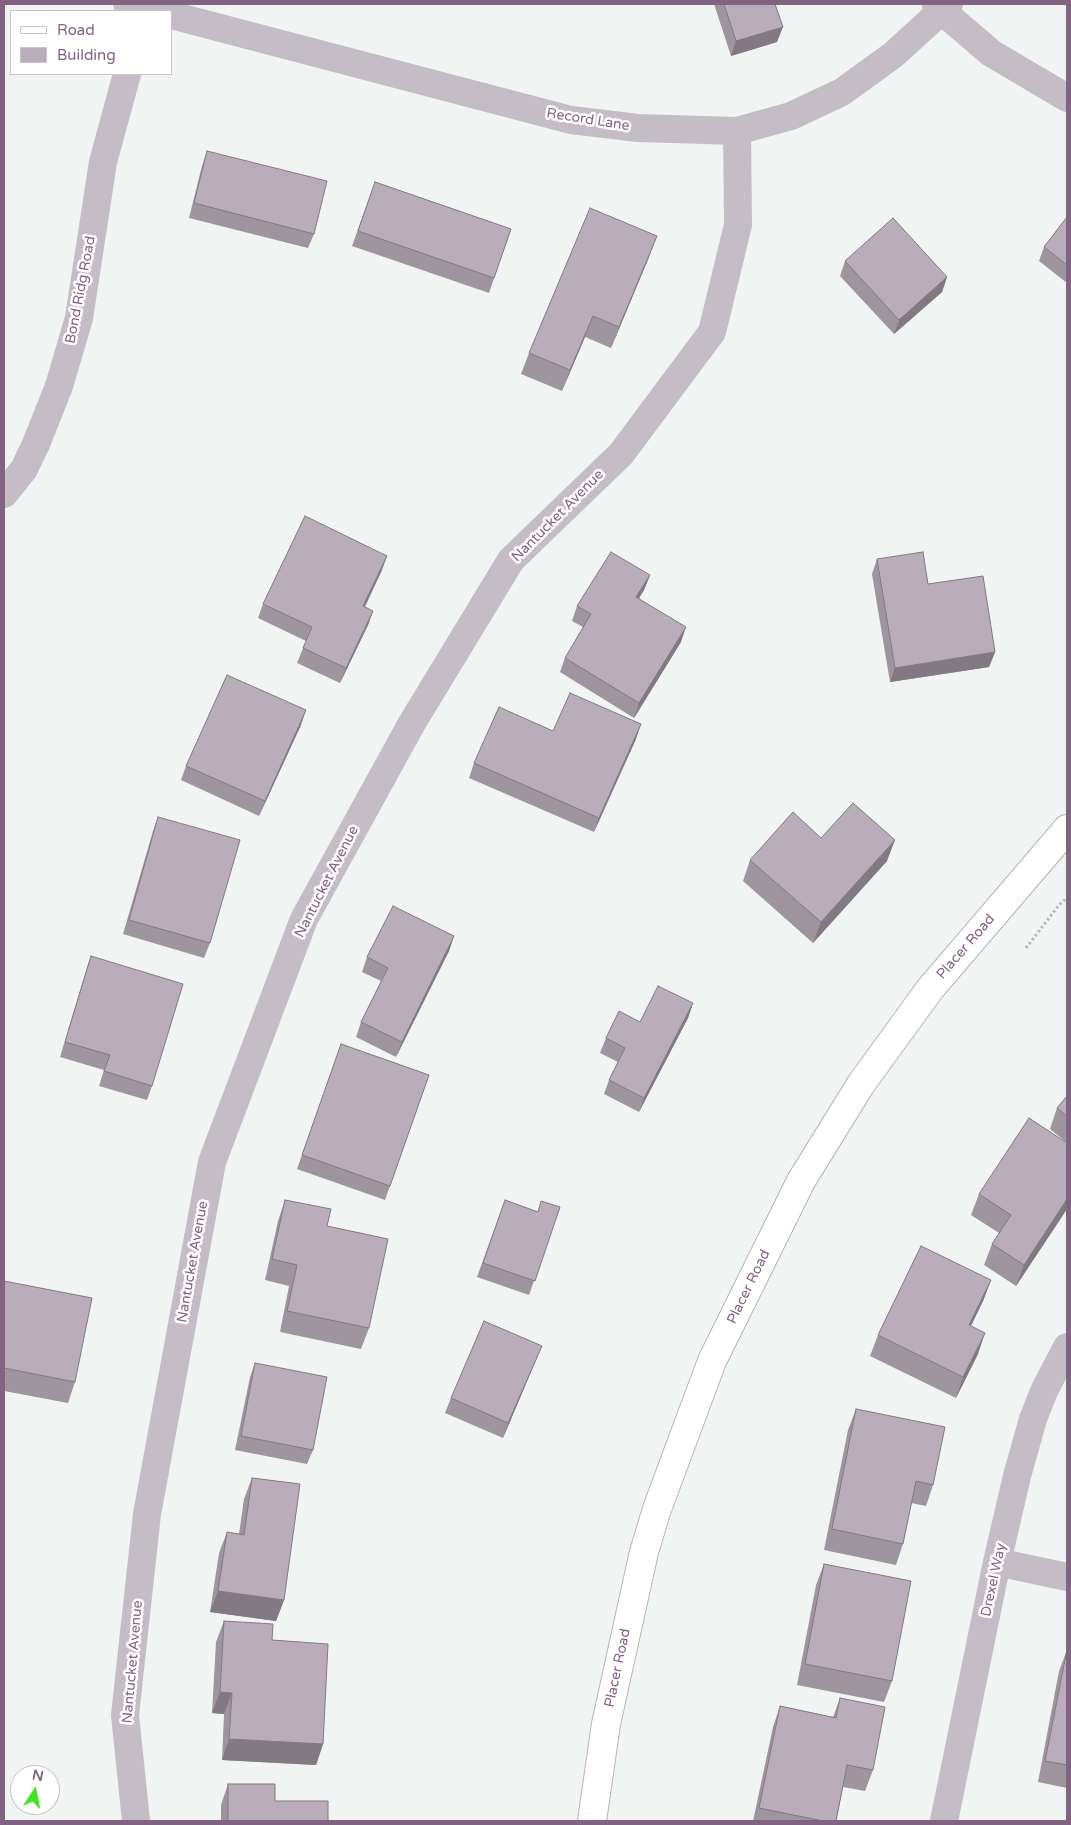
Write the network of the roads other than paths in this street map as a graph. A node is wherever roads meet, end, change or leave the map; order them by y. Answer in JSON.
{"nodes":[{"id":1,"x":942,"y":6,"type":"edge"},
{"id":2,"x":172,"y":15,"type":"edge"},
{"id":3,"x":127,"y":75,"type":"edge"},
{"id":4,"x":1067,"y":98,"type":"edge"},
{"id":5,"x":736,"y":131,"type":"junction"},
{"id":6,"x":4,"y":494,"type":"edge"},
{"id":7,"x":1067,"y":829,"type":"edge"},
{"id":8,"x":1067,"y":1347,"type":"edge"},
{"id":9,"x":996,"y":1562,"type":"junction"},
{"id":10,"x":1067,"y":1577,"type":"edge"},
{"id":11,"x":136,"y":1821,"type":"edge"},
{"id":12,"x":592,"y":1821,"type":"edge"},
{"id":13,"x":944,"y":1821,"type":"edge"}],
"edges":[{"from":1,"to":4,"type":"street"},
{"from":1,"to":5,"type":"street","name":"Record Lane"},
{"from":2,"to":5,"type":"street","name":"Record Lane"},
{"from":3,"to":6,"type":"street","name":"Bond Ridg Road"},
{"from":5,"to":11,"type":"street","name":"Nantucket Avenue"},
{"from":7,"to":12,"type":"main road","name":"Placer Road"},
{"from":8,"to":9,"type":"street","name":"Drexel Way"},
{"from":9,"to":10,"type":"street"},
{"from":9,"to":13,"type":"street","name":"Drexel Way"}]}
